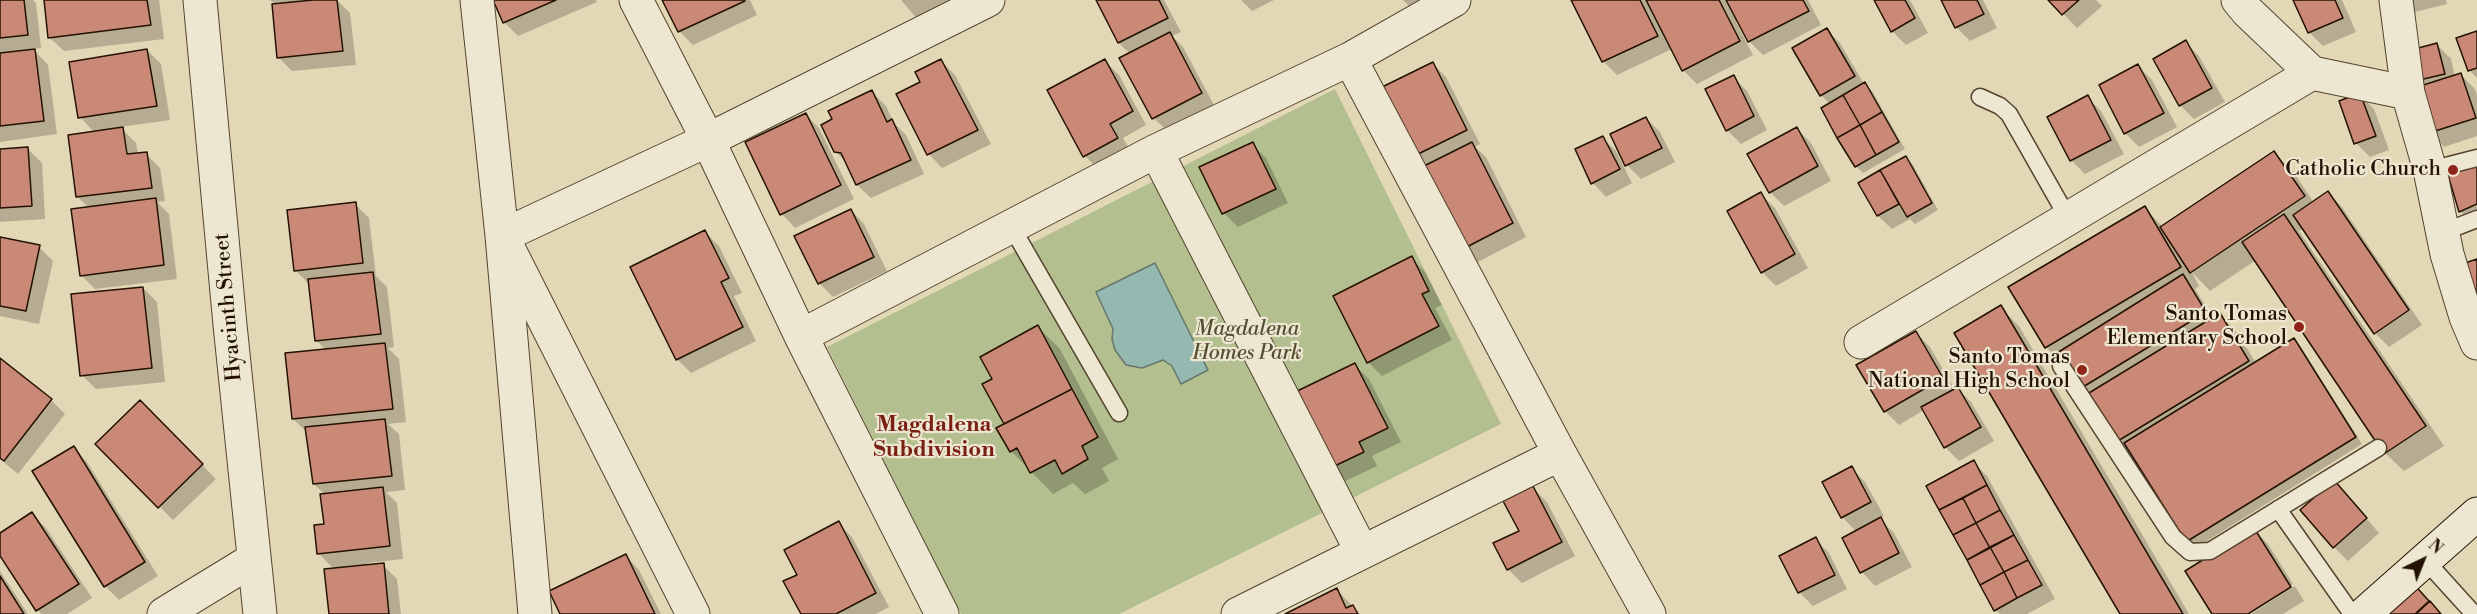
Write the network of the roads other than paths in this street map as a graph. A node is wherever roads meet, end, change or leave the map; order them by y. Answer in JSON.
{"nodes":[{"id":1,"x":200,"y":0,"type":"edge"},
{"id":2,"x":477,"y":0,"type":"edge"},
{"id":3,"x":636,"y":0,"type":"edge"},
{"id":4,"x":988,"y":0,"type":"edge"},
{"id":5,"x":1454,"y":0,"type":"edge"},
{"id":6,"x":2238,"y":0,"type":"edge"},
{"id":7,"x":2396,"y":0,"type":"edge"},
{"id":8,"x":1350,"y":59,"type":"junction"},
{"id":9,"x":2312,"y":73,"type":"junction"},
{"id":10,"x":2408,"y":93,"type":"junction"},
{"id":11,"x":1980,"y":98,"type":"dead end"},
{"id":12,"x":708,"y":140,"type":"junction"},
{"id":13,"x":1156,"y":151,"type":"junction"},
{"id":14,"x":2477,"y":158,"type":"edge"},
{"id":15,"x":2430,"y":170,"type":"junction"},
{"id":16,"x":2068,"y":218,"type":"junction"},
{"id":17,"x":2477,"y":219,"type":"edge"},
{"id":18,"x":1011,"y":226,"type":"junction"},
{"id":19,"x":2441,"y":233,"type":"junction"},
{"id":20,"x":502,"y":236,"type":"junction"},
{"id":21,"x":801,"y":336,"type":"junction"},
{"id":22,"x":1860,"y":342,"type":"dead end"},
{"id":23,"x":2477,"y":343,"type":"edge"},
{"id":24,"x":2061,"y":366,"type":"dead end"},
{"id":25,"x":1119,"y":413,"type":"dead end"},
{"id":26,"x":2378,"y":448,"type":"dead end"},
{"id":27,"x":1560,"y":454,"type":"junction"},
{"id":28,"x":2278,"y":509,"type":"junction"},
{"id":29,"x":2477,"y":514,"type":"edge"},
{"id":30,"x":1362,"y":552,"type":"junction"},
{"id":31,"x":254,"y":560,"type":"junction"},
{"id":32,"x":2425,"y":560,"type":"junction"},
{"id":33,"x":164,"y":614,"type":"edge"},
{"id":34,"x":260,"y":614,"type":"edge"},
{"id":35,"x":535,"y":614,"type":"edge"},
{"id":36,"x":693,"y":614,"type":"edge"},
{"id":37,"x":942,"y":614,"type":"edge"},
{"id":38,"x":1238,"y":614,"type":"edge"},
{"id":39,"x":1649,"y":614,"type":"edge"},
{"id":40,"x":2352,"y":614,"type":"edge"},
{"id":41,"x":2364,"y":614,"type":"edge"},
{"id":42,"x":2474,"y":614,"type":"edge"}],
"edges":[{"from":1,"to":31,"type":"street","name":"Hyacinth Street"},
{"from":2,"to":20,"type":"street"},
{"from":3,"to":12,"type":"street"},
{"from":4,"to":12,"type":"street"},
{"from":5,"to":8,"type":"street"},
{"from":6,"to":9,"type":"street"},
{"from":7,"to":10,"type":"street"},
{"from":8,"to":13,"type":"street"},
{"from":8,"to":27,"type":"street"},
{"from":9,"to":10,"type":"street"},
{"from":9,"to":16,"type":"street"},
{"from":10,"to":15,"type":"street"},
{"from":11,"to":16,"type":"lane"},
{"from":12,"to":20,"type":"street"},
{"from":12,"to":21,"type":"street"},
{"from":13,"to":18,"type":"street"},
{"from":13,"to":30,"type":"street"},
{"from":14,"to":15,"type":"lane"},
{"from":15,"to":19,"type":"street"},
{"from":16,"to":22,"type":"street"},
{"from":17,"to":19,"type":"lane"},
{"from":18,"to":21,"type":"street"},
{"from":18,"to":25,"type":"lane"},
{"from":19,"to":23,"type":"street"},
{"from":20,"to":35,"type":"street"},
{"from":20,"to":36,"type":"street"},
{"from":21,"to":37,"type":"street"},
{"from":24,"to":28,"type":"lane"},
{"from":26,"to":28,"type":"lane"},
{"from":27,"to":30,"type":"street"},
{"from":27,"to":39,"type":"street"},
{"from":28,"to":40,"type":"lane"},
{"from":29,"to":32,"type":"street"},
{"from":30,"to":38,"type":"street"},
{"from":31,"to":33,"type":"street"},
{"from":31,"to":34,"type":"street","name":"Hyacinth Street"},
{"from":32,"to":41,"type":"street"},
{"from":32,"to":42,"type":"lane"}]}
